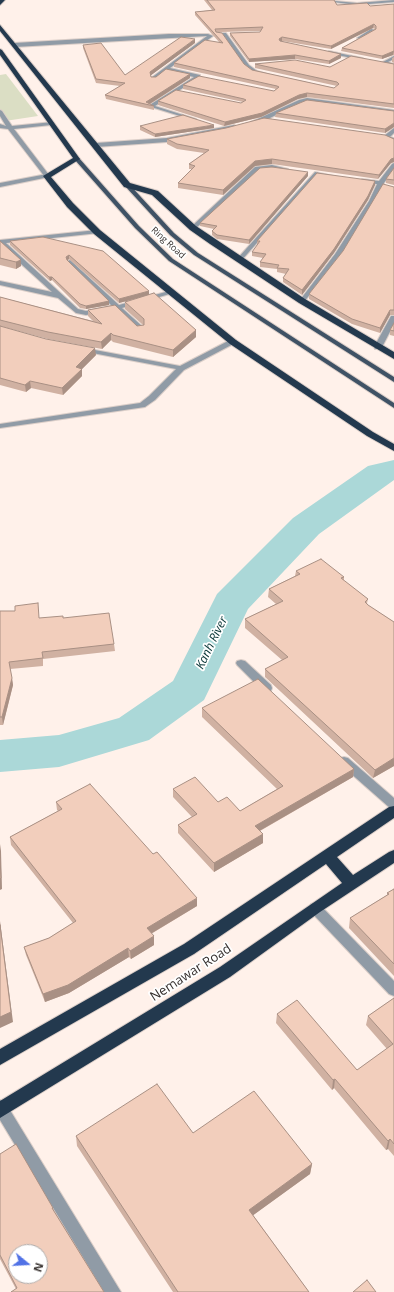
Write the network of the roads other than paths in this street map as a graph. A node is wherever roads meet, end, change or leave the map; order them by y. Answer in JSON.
{"nodes":[{"id":1,"x":2,"y":0,"type":"edge"},
{"id":2,"x":342,"y":0,"type":"edge"},
{"id":3,"x":394,"y":1,"type":"edge"},
{"id":4,"x":0,"y":3,"type":"edge"},
{"id":5,"x":0,"y":27,"type":"edge"},
{"id":6,"x":373,"y":30,"type":"edge"},
{"id":7,"x":224,"y":34,"type":"junction"},
{"id":8,"x":231,"y":34,"type":"edge"},
{"id":9,"x":210,"y":35,"type":"junction"},
{"id":10,"x":353,"y":42,"type":"edge"},
{"id":11,"x":14,"y":45,"type":"junction"},
{"id":12,"x":339,"y":49,"type":"edge"},
{"id":13,"x":0,"y":51,"type":"edge"},
{"id":14,"x":325,"y":52,"type":"edge"},
{"id":15,"x":332,"y":53,"type":"junction"},
{"id":16,"x":348,"y":57,"type":"junction"},
{"id":17,"x":394,"y":57,"type":"edge"},
{"id":18,"x":342,"y":60,"type":"edge"},
{"id":19,"x":369,"y":60,"type":"edge"},
{"id":20,"x":376,"y":62,"type":"edge"},
{"id":21,"x":383,"y":63,"type":"junction"},
{"id":22,"x":255,"y":65,"type":"edge"},
{"id":23,"x":394,"y":65,"type":"edge"},
{"id":24,"x":247,"y":66,"type":"junction"},
{"id":25,"x":166,"y":69,"type":"junction"},
{"id":26,"x":198,"y":76,"type":"junction"},
{"id":27,"x":274,"y":77,"type":"edge"},
{"id":28,"x":153,"y":78,"type":"edge"},
{"id":29,"x":205,"y":78,"type":"edge"},
{"id":30,"x":176,"y":91,"type":"junction"},
{"id":31,"x":183,"y":92,"type":"edge"},
{"id":32,"x":0,"y":112,"type":"edge"},
{"id":33,"x":394,"y":112,"type":"edge"},
{"id":34,"x":264,"y":119,"type":"junction"},
{"id":35,"x":197,"y":120,"type":"edge"},
{"id":36,"x":271,"y":120,"type":"edge"},
{"id":37,"x":51,"y":122,"type":"junction"},
{"id":38,"x":249,"y":123,"type":"edge"},
{"id":39,"x":212,"y":124,"type":"edge"},
{"id":40,"x":241,"y":125,"type":"edge"},
{"id":41,"x":0,"y":126,"type":"edge"},
{"id":42,"x":10,"y":128,"type":"junction"},
{"id":43,"x":226,"y":129,"type":"junction"},
{"id":44,"x":394,"y":130,"type":"edge"},
{"id":45,"x":378,"y":136,"type":"edge"},
{"id":46,"x":386,"y":137,"type":"junction"},
{"id":47,"x":394,"y":140,"type":"edge"},
{"id":48,"x":96,"y":145,"type":"junction"},
{"id":49,"x":77,"y":159,"type":"junction"},
{"id":50,"x":394,"y":165,"type":"edge"},
{"id":51,"x":293,"y":170,"type":"edge"},
{"id":52,"x":308,"y":173,"type":"edge"},
{"id":53,"x":315,"y":174,"type":"junction"},
{"id":54,"x":47,"y":176,"type":"junction"},
{"id":55,"x":337,"y":177,"type":"edge"},
{"id":56,"x":359,"y":180,"type":"edge"},
{"id":57,"x":127,"y":184,"type":"junction"},
{"id":58,"x":0,"y":185,"type":"edge"},
{"id":59,"x":382,"y":185,"type":"junction"},
{"id":60,"x":193,"y":228,"type":"junction"},
{"id":61,"x":97,"y":232,"type":"junction"},
{"id":62,"x":0,"y":242,"type":"edge"},
{"id":63,"x":239,"y":260,"type":"junction"},
{"id":64,"x":70,"y":262,"type":"edge"},
{"id":65,"x":0,"y":283,"type":"edge"},
{"id":66,"x":171,"y":292,"type":"junction"},
{"id":67,"x":60,"y":296,"type":"junction"},
{"id":68,"x":302,"y":301,"type":"junction"},
{"id":69,"x":118,"y":307,"type":"junction"},
{"id":70,"x":394,"y":318,"type":"edge"},
{"id":71,"x":140,"y":328,"type":"edge"},
{"id":72,"x":233,"y":342,"type":"junction"},
{"id":73,"x":378,"y":347,"type":"junction"},
{"id":74,"x":76,"y":348,"type":"edge"},
{"id":75,"x":394,"y":356,"type":"edge"},
{"id":76,"x":181,"y":368,"type":"junction"},
{"id":77,"x":394,"y":380,"type":"edge"},
{"id":78,"x":394,"y":406,"type":"edge"},
{"id":79,"x":0,"y":426,"type":"edge"},
{"id":80,"x":394,"y":448,"type":"edge"},
{"id":81,"x":241,"y":663,"type":"dead end"},
{"id":82,"x":274,"y":695,"type":"edge"},
{"id":83,"x":335,"y":753,"type":"edge"},
{"id":84,"x":394,"y":805,"type":"edge"},
{"id":85,"x":394,"y":811,"type":"edge"},
{"id":86,"x":328,"y":856,"type":"junction"},
{"id":87,"x":394,"y":856,"type":"edge"},
{"id":88,"x":352,"y":884,"type":"junction"},
{"id":89,"x":314,"y":908,"type":"junction"},
{"id":90,"x":394,"y":990,"type":"edge"},
{"id":91,"x":0,"y":1058,"type":"edge"},
{"id":92,"x":0,"y":1109,"type":"edge"},
{"id":93,"x":113,"y":1292,"type":"edge"}],
"edges":[{"from":1,"to":4,"type":"highway"},
{"from":2,"to":3,"type":"street"},
{"from":5,"to":11,"type":"highway","name":"Ring Road"},
{"from":6,"to":10,"type":"street"},
{"from":7,"to":8,"type":"street"},
{"from":7,"to":9,"type":"street"},
{"from":7,"to":24,"type":"street"},
{"from":9,"to":11,"type":"street"},
{"from":9,"to":25,"type":"street"},
{"from":11,"to":48,"type":"highway","name":"Ring Road"},
{"from":12,"to":15,"type":"street"},
{"from":13,"to":37,"type":"highway","name":"Ring Road"},
{"from":14,"to":15,"type":"street"},
{"from":15,"to":16,"type":"street"},
{"from":16,"to":18,"type":"street"},
{"from":16,"to":19,"type":"street"},
{"from":17,"to":21,"type":"street"},
{"from":20,"to":21,"type":"street"},
{"from":21,"to":23,"type":"street"},
{"from":22,"to":24,"type":"street"},
{"from":24,"to":27,"type":"street"},
{"from":25,"to":26,"type":"street"},
{"from":25,"to":28,"type":"street"},
{"from":26,"to":29,"type":"street"},
{"from":26,"to":30,"type":"street"},
{"from":30,"to":31,"type":"street"},
{"from":30,"to":35,"type":"street"},
{"from":32,"to":42,"type":"street"},
{"from":33,"to":34,"type":"street"},
{"from":34,"to":36,"type":"street"},
{"from":34,"to":38,"type":"street"},
{"from":37,"to":42,"type":"street"},
{"from":37,"to":49,"type":"highway","name":"Ring Road"},
{"from":39,"to":43,"type":"street"},
{"from":40,"to":43,"type":"street"},
{"from":41,"to":42,"type":"street"},
{"from":42,"to":54,"type":"street"},
{"from":43,"to":48,"type":"street"},
{"from":44,"to":46,"type":"street"},
{"from":45,"to":46,"type":"street"},
{"from":46,"to":47,"type":"street"},
{"from":48,"to":57,"type":"highway","name":"Ring Road"},
{"from":49,"to":54,"type":"highway"},
{"from":49,"to":78,"type":"main road","name":"Ring Road"},
{"from":50,"to":59,"type":"street"},
{"from":51,"to":60,"type":"street"},
{"from":52,"to":53,"type":"street"},
{"from":53,"to":55,"type":"street"},
{"from":53,"to":63,"type":"street"},
{"from":54,"to":58,"type":"street"},
{"from":54,"to":61,"type":"highway"},
{"from":56,"to":59,"type":"street"},
{"from":57,"to":60,"type":"highway"},
{"from":57,"to":77,"type":"main road","name":"Ring Road"},
{"from":59,"to":68,"type":"street"},
{"from":60,"to":63,"type":"highway"},
{"from":61,"to":62,"type":"street"},
{"from":61,"to":66,"type":"highway"},
{"from":62,"to":67,"type":"street"},
{"from":63,"to":68,"type":"highway"},
{"from":64,"to":69,"type":"street"},
{"from":65,"to":67,"type":"street"},
{"from":66,"to":69,"type":"street"},
{"from":66,"to":72,"type":"highway"},
{"from":67,"to":69,"type":"street"},
{"from":68,"to":73,"type":"highway"},
{"from":69,"to":71,"type":"street"},
{"from":70,"to":73,"type":"street"},
{"from":72,"to":76,"type":"street"},
{"from":72,"to":80,"type":"highway"},
{"from":73,"to":75,"type":"highway"},
{"from":74,"to":76,"type":"street"},
{"from":76,"to":79,"type":"street"},
{"from":81,"to":82,"type":"street"},
{"from":83,"to":84,"type":"street"},
{"from":85,"to":86,"type":"highway","name":"Nemawar Road"},
{"from":86,"to":88,"type":"highway"},
{"from":86,"to":91,"type":"highway","name":"Nemawar Road"},
{"from":87,"to":88,"type":"highway","name":"Nemawar Road"},
{"from":88,"to":89,"type":"highway","name":"Nemawar Road"},
{"from":89,"to":90,"type":"street"},
{"from":89,"to":92,"type":"highway","name":"Nemawar Road"},
{"from":92,"to":93,"type":"street"}]}
